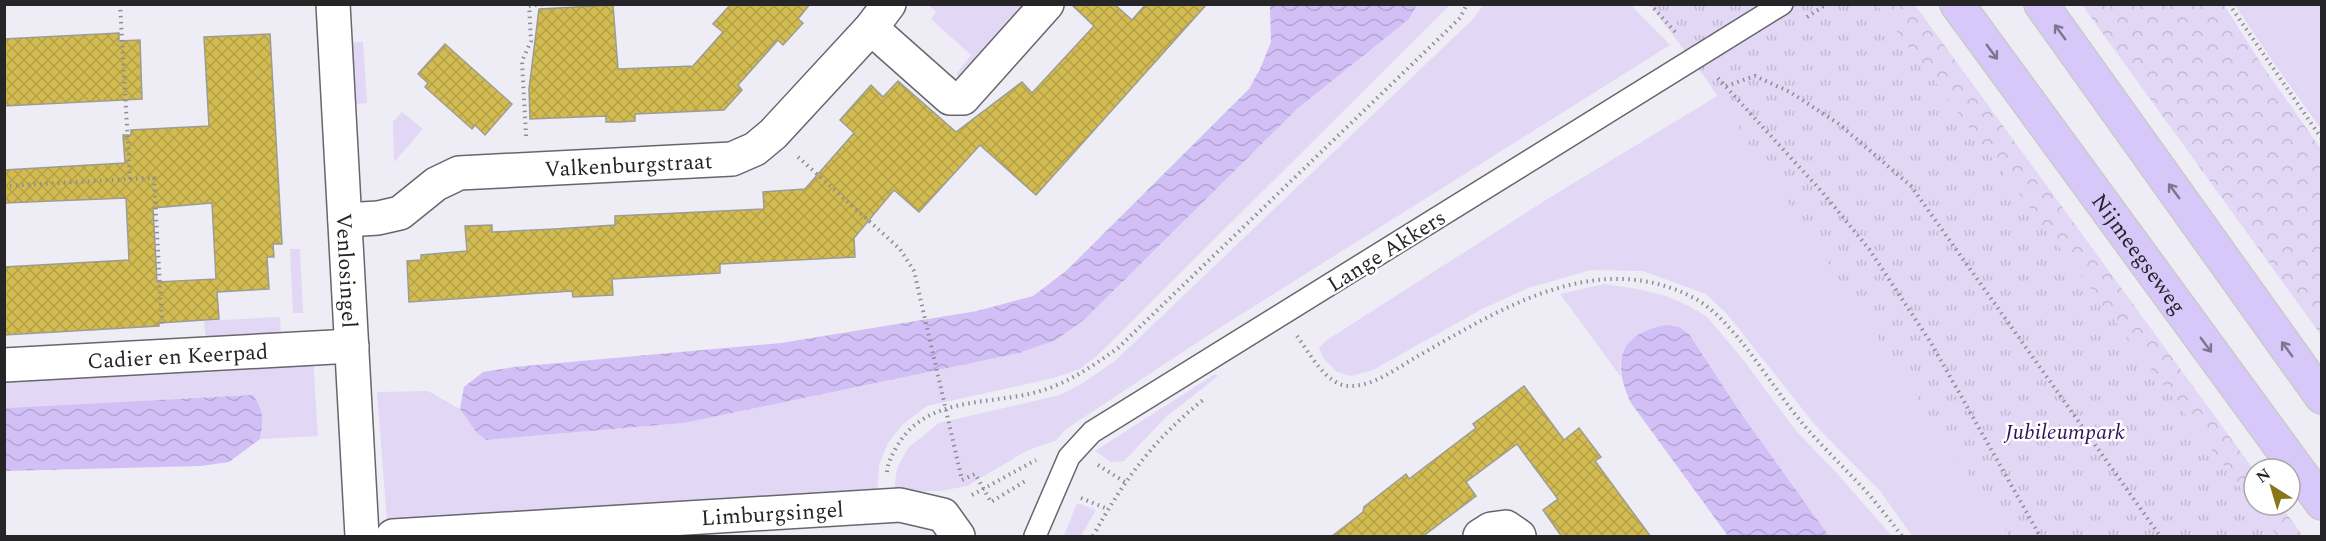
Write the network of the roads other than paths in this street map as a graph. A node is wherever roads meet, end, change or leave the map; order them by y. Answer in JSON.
{"nodes":[{"id":1,"x":333,"y":4,"type":"edge"},
{"id":2,"x":1047,"y":4,"type":"edge"},
{"id":3,"x":1782,"y":4,"type":"edge"},
{"id":4,"x":1957,"y":4,"type":"edge"},
{"id":5,"x":2041,"y":4,"type":"edge"},
{"id":6,"x":880,"y":16,"type":"edge"},
{"id":7,"x":345,"y":220,"type":"junction"},
{"id":8,"x":352,"y":346,"type":"junction"},
{"id":9,"x":4,"y":365,"type":"edge"},
{"id":10,"x":2322,"y":397,"type":"edge"},
{"id":11,"x":2322,"y":503,"type":"edge"},
{"id":12,"x":362,"y":537,"type":"edge"},
{"id":13,"x":393,"y":537,"type":"edge"},
{"id":14,"x":958,"y":537,"type":"edge"},
{"id":15,"x":1035,"y":537,"type":"edge"},
{"id":16,"x":1480,"y":537,"type":"edge"},
{"id":17,"x":1519,"y":537,"type":"edge"}],
"edges":[{"from":1,"to":7,"type":"street","name":"Venlosingel"},
{"from":2,"to":6,"type":"street","name":"Valkenburgstraat"},
{"from":3,"to":15,"type":"lane","name":"Lange Akkers"},
{"from":4,"to":11,"type":"highway","name":"Nijmeegseweg","one_way":true},
{"from":10,"to":5,"type":"highway","one_way":true},
{"from":6,"to":7,"type":"street","name":"Valkenburgstraat"},
{"from":7,"to":8,"type":"street","name":"Venlosingel"},
{"from":8,"to":9,"type":"street","name":"Cadier en Keerpad"},
{"from":8,"to":12,"type":"street","name":"Venlosingel"},
{"from":13,"to":14,"type":"street","name":"Limburgsingel"},
{"from":16,"to":17,"type":"street"}]}
